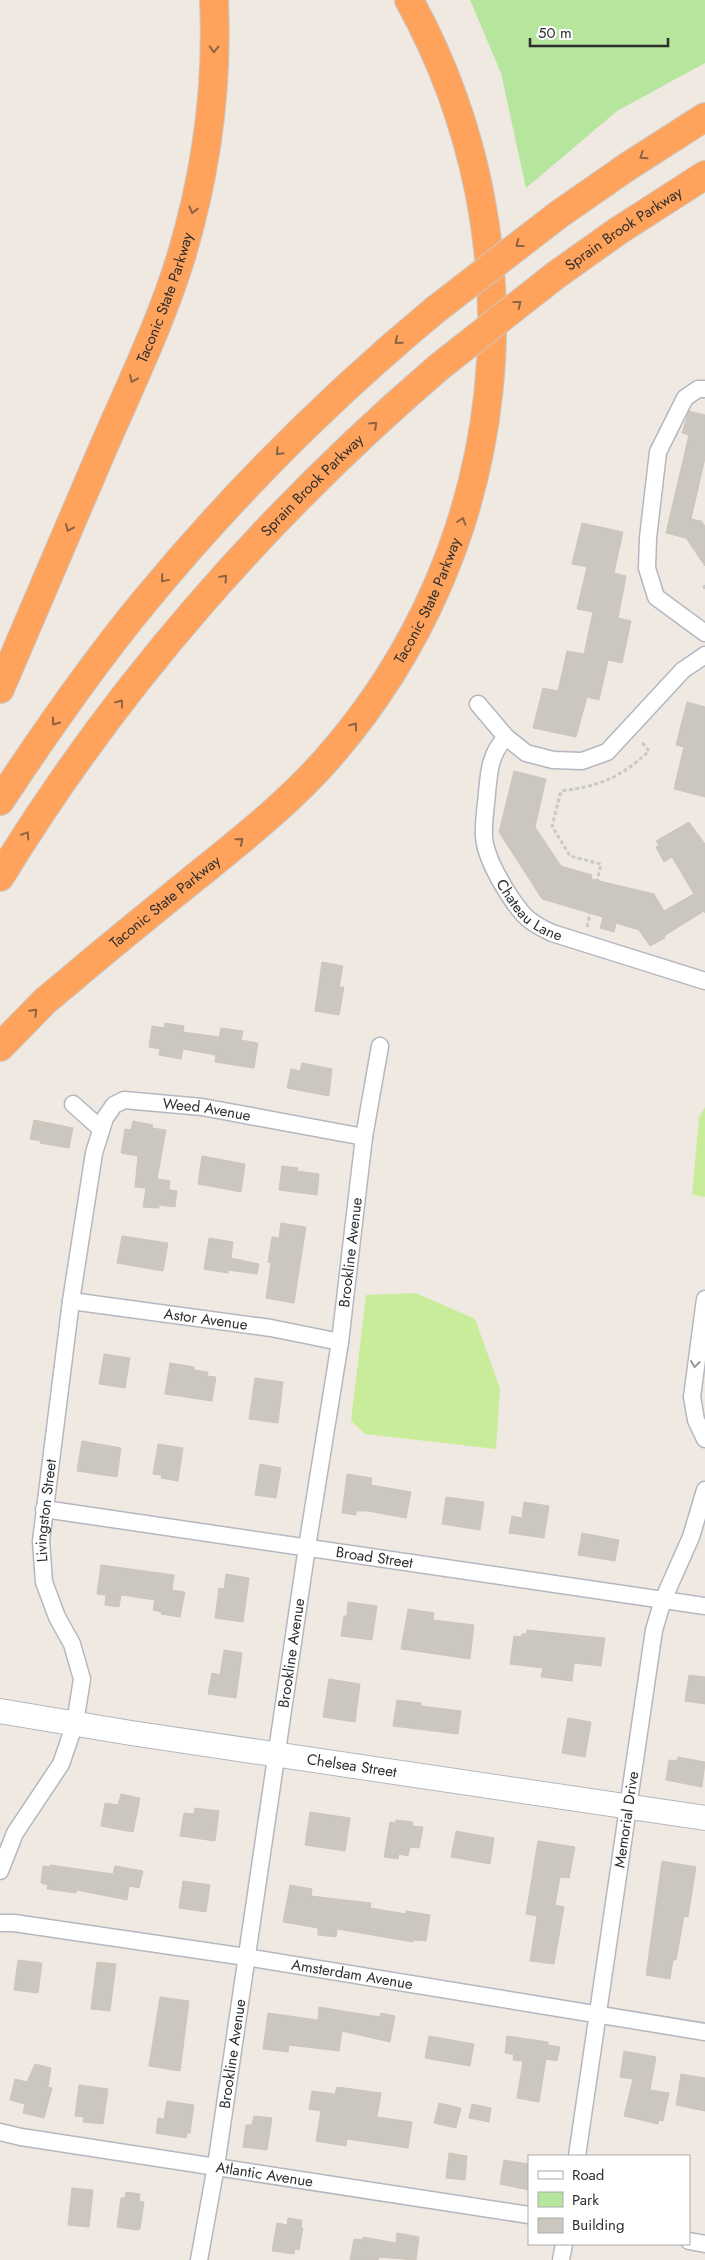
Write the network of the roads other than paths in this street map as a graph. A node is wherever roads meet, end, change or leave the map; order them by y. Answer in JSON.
{"nodes":[{"id":1,"x":214,"y":0,"type":"edge"},
{"id":2,"x":409,"y":0,"type":"edge"},
{"id":3,"x":705,"y":117,"type":"edge"},
{"id":4,"x":705,"y":175,"type":"edge"},
{"id":5,"x":705,"y":389,"type":"edge"},
{"id":6,"x":705,"y":633,"type":"edge"},
{"id":7,"x":705,"y":655,"type":"edge"},
{"id":8,"x":0,"y":689,"type":"edge"},
{"id":9,"x":478,"y":704,"type":"dead end"},
{"id":10,"x":506,"y":737,"type":"junction"},
{"id":11,"x":0,"y":801,"type":"edge"},
{"id":12,"x":0,"y":877,"type":"edge"},
{"id":13,"x":705,"y":981,"type":"edge"},
{"id":14,"x":380,"y":1046,"type":"dead end"},
{"id":15,"x":0,"y":1047,"type":"edge"},
{"id":16,"x":73,"y":1104,"type":"dead end"},
{"id":17,"x":101,"y":1129,"type":"junction"},
{"id":18,"x":364,"y":1137,"type":"junction"},
{"id":19,"x":705,"y":1299,"type":"edge"},
{"id":20,"x":70,"y":1301,"type":"junction"},
{"id":21,"x":340,"y":1342,"type":"junction"},
{"id":22,"x":705,"y":1439,"type":"edge"},
{"id":23,"x":705,"y":1490,"type":"edge"},
{"id":24,"x":44,"y":1509,"type":"junction"},
{"id":25,"x":307,"y":1547,"type":"junction"},
{"id":26,"x":664,"y":1600,"type":"junction"},
{"id":27,"x":705,"y":1606,"type":"edge"},
{"id":28,"x":0,"y":1710,"type":"edge"},
{"id":29,"x":74,"y":1723,"type":"junction"},
{"id":30,"x":277,"y":1753,"type":"junction"},
{"id":31,"x":628,"y":1806,"type":"junction"},
{"id":32,"x":705,"y":1818,"type":"edge"},
{"id":33,"x":0,"y":1871,"type":"edge"},
{"id":34,"x":0,"y":1923,"type":"edge"},
{"id":35,"x":246,"y":1957,"type":"junction"},
{"id":36,"x":599,"y":2014,"type":"junction"},
{"id":37,"x":705,"y":2032,"type":"edge"},
{"id":38,"x":0,"y":2132,"type":"edge"},
{"id":39,"x":577,"y":2155,"type":"edge"},
{"id":40,"x":216,"y":2166,"type":"junction"},
{"id":41,"x":528,"y":2215,"type":"edge"},
{"id":42,"x":690,"y":2241,"type":"edge"},
{"id":43,"x":705,"y":2244,"type":"edge"},
{"id":44,"x":564,"y":2245,"type":"edge"},
{"id":45,"x":199,"y":2260,"type":"edge"},
{"id":46,"x":561,"y":2260,"type":"edge"}],
"edges":[{"from":1,"to":8,"type":"highway","name":"Taconic State Parkway","one_way":true},
{"from":15,"to":2,"type":"highway","name":"Taconic State Parkway","one_way":true},
{"from":3,"to":11,"type":"highway","one_way":true,"bridge":true},
{"from":12,"to":4,"type":"highway","name":"Sprain Brook Parkway","one_way":true,"bridge":true},
{"from":5,"to":6,"type":"street"},
{"from":7,"to":10,"type":"street"},
{"from":9,"to":10,"type":"street"},
{"from":10,"to":13,"type":"street","name":"Chateau Lane"},
{"from":14,"to":18,"type":"street","name":"Brookline Avenue"},
{"from":16,"to":17,"type":"street"},
{"from":17,"to":18,"type":"street","name":"Weed Avenue"},
{"from":17,"to":20,"type":"street","name":"Livingston Street"},
{"from":18,"to":21,"type":"street","name":"Brookline Avenue"},
{"from":19,"to":22,"type":"street","one_way":true},
{"from":20,"to":21,"type":"street","name":"Astor Avenue"},
{"from":20,"to":24,"type":"street","name":"Livingston Street"},
{"from":21,"to":25,"type":"street","name":"Brookline Avenue"},
{"from":23,"to":26,"type":"street","name":"Memorial Drive"},
{"from":24,"to":25,"type":"street","name":"Broad Street"},
{"from":24,"to":29,"type":"street","name":"Livingston Street"},
{"from":25,"to":26,"type":"street","name":"Broad Street"},
{"from":25,"to":30,"type":"street","name":"Brookline Avenue"},
{"from":26,"to":27,"type":"street","name":"Broad Street"},
{"from":26,"to":31,"type":"street","name":"Memorial Drive"},
{"from":28,"to":29,"type":"street","name":"Chelsea Street"},
{"from":29,"to":30,"type":"street","name":"Chelsea Street"},
{"from":29,"to":33,"type":"street","name":"Livingston Street"},
{"from":30,"to":31,"type":"street","name":"Chelsea Street"},
{"from":30,"to":35,"type":"street","name":"Brookline Avenue"},
{"from":31,"to":32,"type":"street","name":"Chelsea Street"},
{"from":31,"to":36,"type":"street","name":"Memorial Drive"},
{"from":34,"to":35,"type":"street","name":"Amsterdam Avenue"},
{"from":35,"to":36,"type":"street","name":"Amsterdam Avenue"},
{"from":35,"to":40,"type":"street","name":"Brookline Avenue"},
{"from":36,"to":37,"type":"street","name":"Amsterdam Avenue"},
{"from":36,"to":39,"type":"street","name":"Memorial Drive"},
{"from":38,"to":40,"type":"street","name":"Atlantic Avenue"},
{"from":40,"to":41,"type":"street","name":"Atlantic Avenue"},
{"from":40,"to":45,"type":"street","name":"Brookline Avenue"},
{"from":42,"to":43,"type":"street"},
{"from":44,"to":46,"type":"street"}]}
